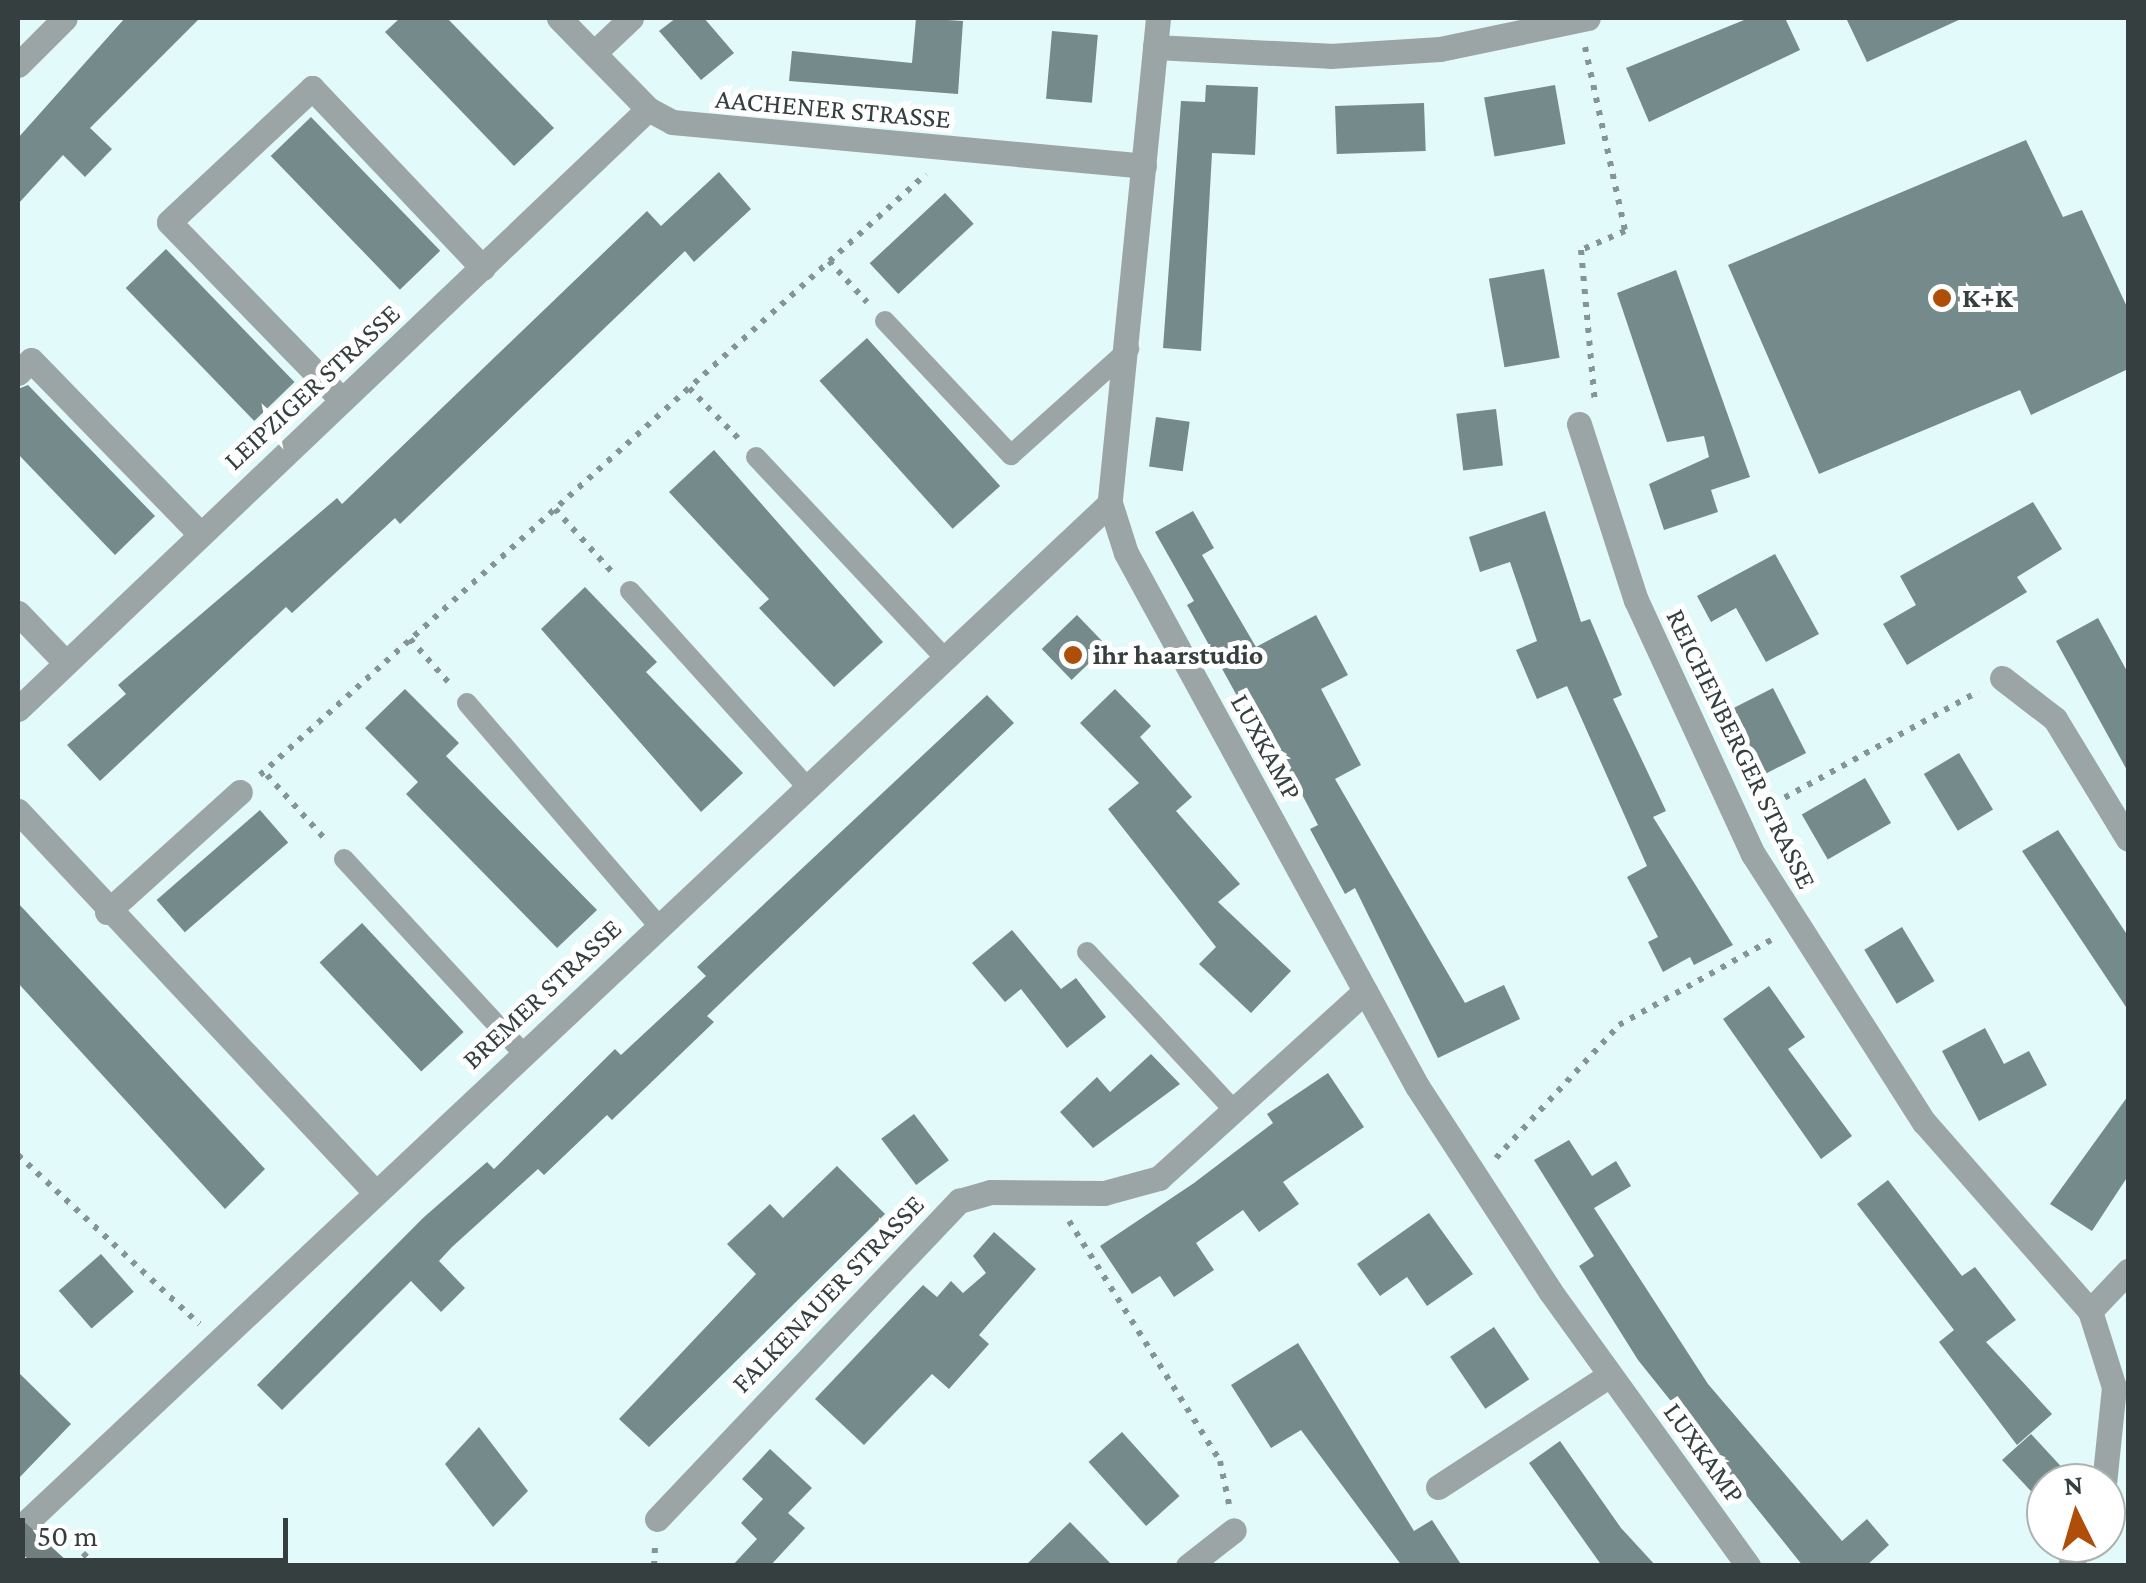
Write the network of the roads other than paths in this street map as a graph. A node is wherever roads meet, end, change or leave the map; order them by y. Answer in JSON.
{"nodes":[{"id":1,"x":65,"y":18,"type":"edge"},
{"id":2,"x":559,"y":18,"type":"edge"},
{"id":3,"x":631,"y":18,"type":"edge"},
{"id":4,"x":1158,"y":18,"type":"edge"},
{"id":5,"x":1583,"y":19,"type":"edge"},
{"id":6,"x":1156,"y":48,"type":"junction"},
{"id":7,"x":594,"y":53,"type":"junction"},
{"id":8,"x":18,"y":65,"type":"edge"},
{"id":9,"x":648,"y":109,"type":"junction"},
{"id":10,"x":1144,"y":166,"type":"junction"},
{"id":11,"x":484,"y":268,"type":"junction"},
{"id":12,"x":886,"y":321,"type":"road end"},
{"id":13,"x":1130,"y":348,"type":"junction"},
{"id":14,"x":18,"y":374,"type":"edge"},
{"id":15,"x":342,"y":400,"type":"junction"},
{"id":16,"x":1579,"y":424,"type":"road end"},
{"id":17,"x":756,"y":457,"type":"road end"},
{"id":18,"x":1110,"y":504,"type":"junction"},
{"id":19,"x":199,"y":534,"type":"junction"},
{"id":20,"x":630,"y":591,"type":"road end"},
{"id":21,"x":18,"y":613,"type":"edge"},
{"id":22,"x":944,"y":657,"type":"junction"},
{"id":23,"x":54,"y":668,"type":"junction"},
{"id":24,"x":2002,"y":678,"type":"road end"},
{"id":25,"x":467,"y":702,"type":"road end"},
{"id":26,"x":18,"y":705,"type":"edge"},
{"id":27,"x":808,"y":788,"type":"junction"},
{"id":28,"x":240,"y":792,"type":"road end"},
{"id":29,"x":18,"y":811,"type":"edge"},
{"id":30,"x":2128,"y":839,"type":"edge"},
{"id":31,"x":344,"y":859,"type":"road end"},
{"id":32,"x":107,"y":912,"type":"junction"},
{"id":33,"x":659,"y":926,"type":"junction"},
{"id":34,"x":1087,"y":952,"type":"dead end"},
{"id":35,"x":1365,"y":991,"type":"junction"},
{"id":36,"x":523,"y":1054,"type":"junction"},
{"id":37,"x":1234,"y":1110,"type":"junction"},
{"id":38,"x":373,"y":1190,"type":"junction"},
{"id":39,"x":2128,"y":1271,"type":"edge"},
{"id":40,"x":2090,"y":1311,"type":"junction"},
{"id":41,"x":1610,"y":1375,"type":"junction"},
{"id":42,"x":2106,"y":1463,"type":"edge"},
{"id":43,"x":1438,"y":1487,"type":"dead end"},
{"id":44,"x":657,"y":1520,"type":"dead end"},
{"id":45,"x":1234,"y":1530,"type":"road end"},
{"id":46,"x":18,"y":1531,"type":"edge"},
{"id":47,"x":54,"y":1566,"type":"edge"},
{"id":48,"x":1188,"y":1566,"type":"edge"},
{"id":49,"x":1748,"y":1566,"type":"edge"}],
"edges":[{"from":1,"to":8,"type":"street"},
{"from":2,"to":7,"type":"street","name":"AACHENER STRASSE"},
{"from":3,"to":7,"type":"street"},
{"from":4,"to":6,"type":"street","name":"LUXKAMP"},
{"from":5,"to":6,"type":"street"},
{"from":6,"to":10,"type":"street","name":"LUXKAMP"},
{"from":7,"to":9,"type":"street","name":"AACHENER STRASSE"},
{"from":9,"to":10,"type":"street","name":"AACHENER STRASSE"},
{"from":9,"to":11,"type":"street","name":"LEIPZIGER STRASSE"},
{"from":10,"to":13,"type":"street","name":"LUXKAMP"},
{"from":11,"to":15,"type":"street","name":"LEIPZIGER STRASSE"},
{"from":11,"to":15,"type":"street"},
{"from":12,"to":13,"type":"lane"},
{"from":13,"to":18,"type":"street","name":"LUXKAMP"},
{"from":14,"to":19,"type":"street"},
{"from":15,"to":19,"type":"street","name":"LEIPZIGER STRASSE"},
{"from":16,"to":40,"type":"street","name":"REICHENBERGER STRASSE"},
{"from":17,"to":22,"type":"lane"},
{"from":18,"to":22,"type":"street","name":"BREMER STRASSE"},
{"from":18,"to":35,"type":"street","name":"LUXKAMP"},
{"from":19,"to":23,"type":"street","name":"LEIPZIGER STRASSE"},
{"from":20,"to":27,"type":"lane"},
{"from":21,"to":23,"type":"street"},
{"from":22,"to":27,"type":"street","name":"BREMER STRASSE"},
{"from":23,"to":26,"type":"street","name":"LEIPZIGER STRASSE"},
{"from":24,"to":30,"type":"street"},
{"from":25,"to":33,"type":"lane"},
{"from":27,"to":33,"type":"street","name":"BREMER STRASSE"},
{"from":28,"to":32,"type":"street"},
{"from":29,"to":32,"type":"street"},
{"from":31,"to":36,"type":"lane"},
{"from":32,"to":38,"type":"street"},
{"from":33,"to":36,"type":"street","name":"BREMER STRASSE"},
{"from":34,"to":37,"type":"lane"},
{"from":35,"to":37,"type":"street","name":"FALKENAUER STRASSE"},
{"from":35,"to":41,"type":"street","name":"LUXKAMP"},
{"from":36,"to":38,"type":"street","name":"BREMER STRASSE"},
{"from":37,"to":44,"type":"street","name":"FALKENAUER STRASSE"},
{"from":38,"to":46,"type":"street","name":"BREMER STRASSE"},
{"from":39,"to":40,"type":"street"},
{"from":40,"to":42,"type":"street","name":"REICHENBERGER STRASSE"},
{"from":41,"to":43,"type":"street"},
{"from":41,"to":49,"type":"street","name":"LUXKAMP"},
{"from":45,"to":48,"type":"street"},
{"from":46,"to":47,"type":"street"}]}
